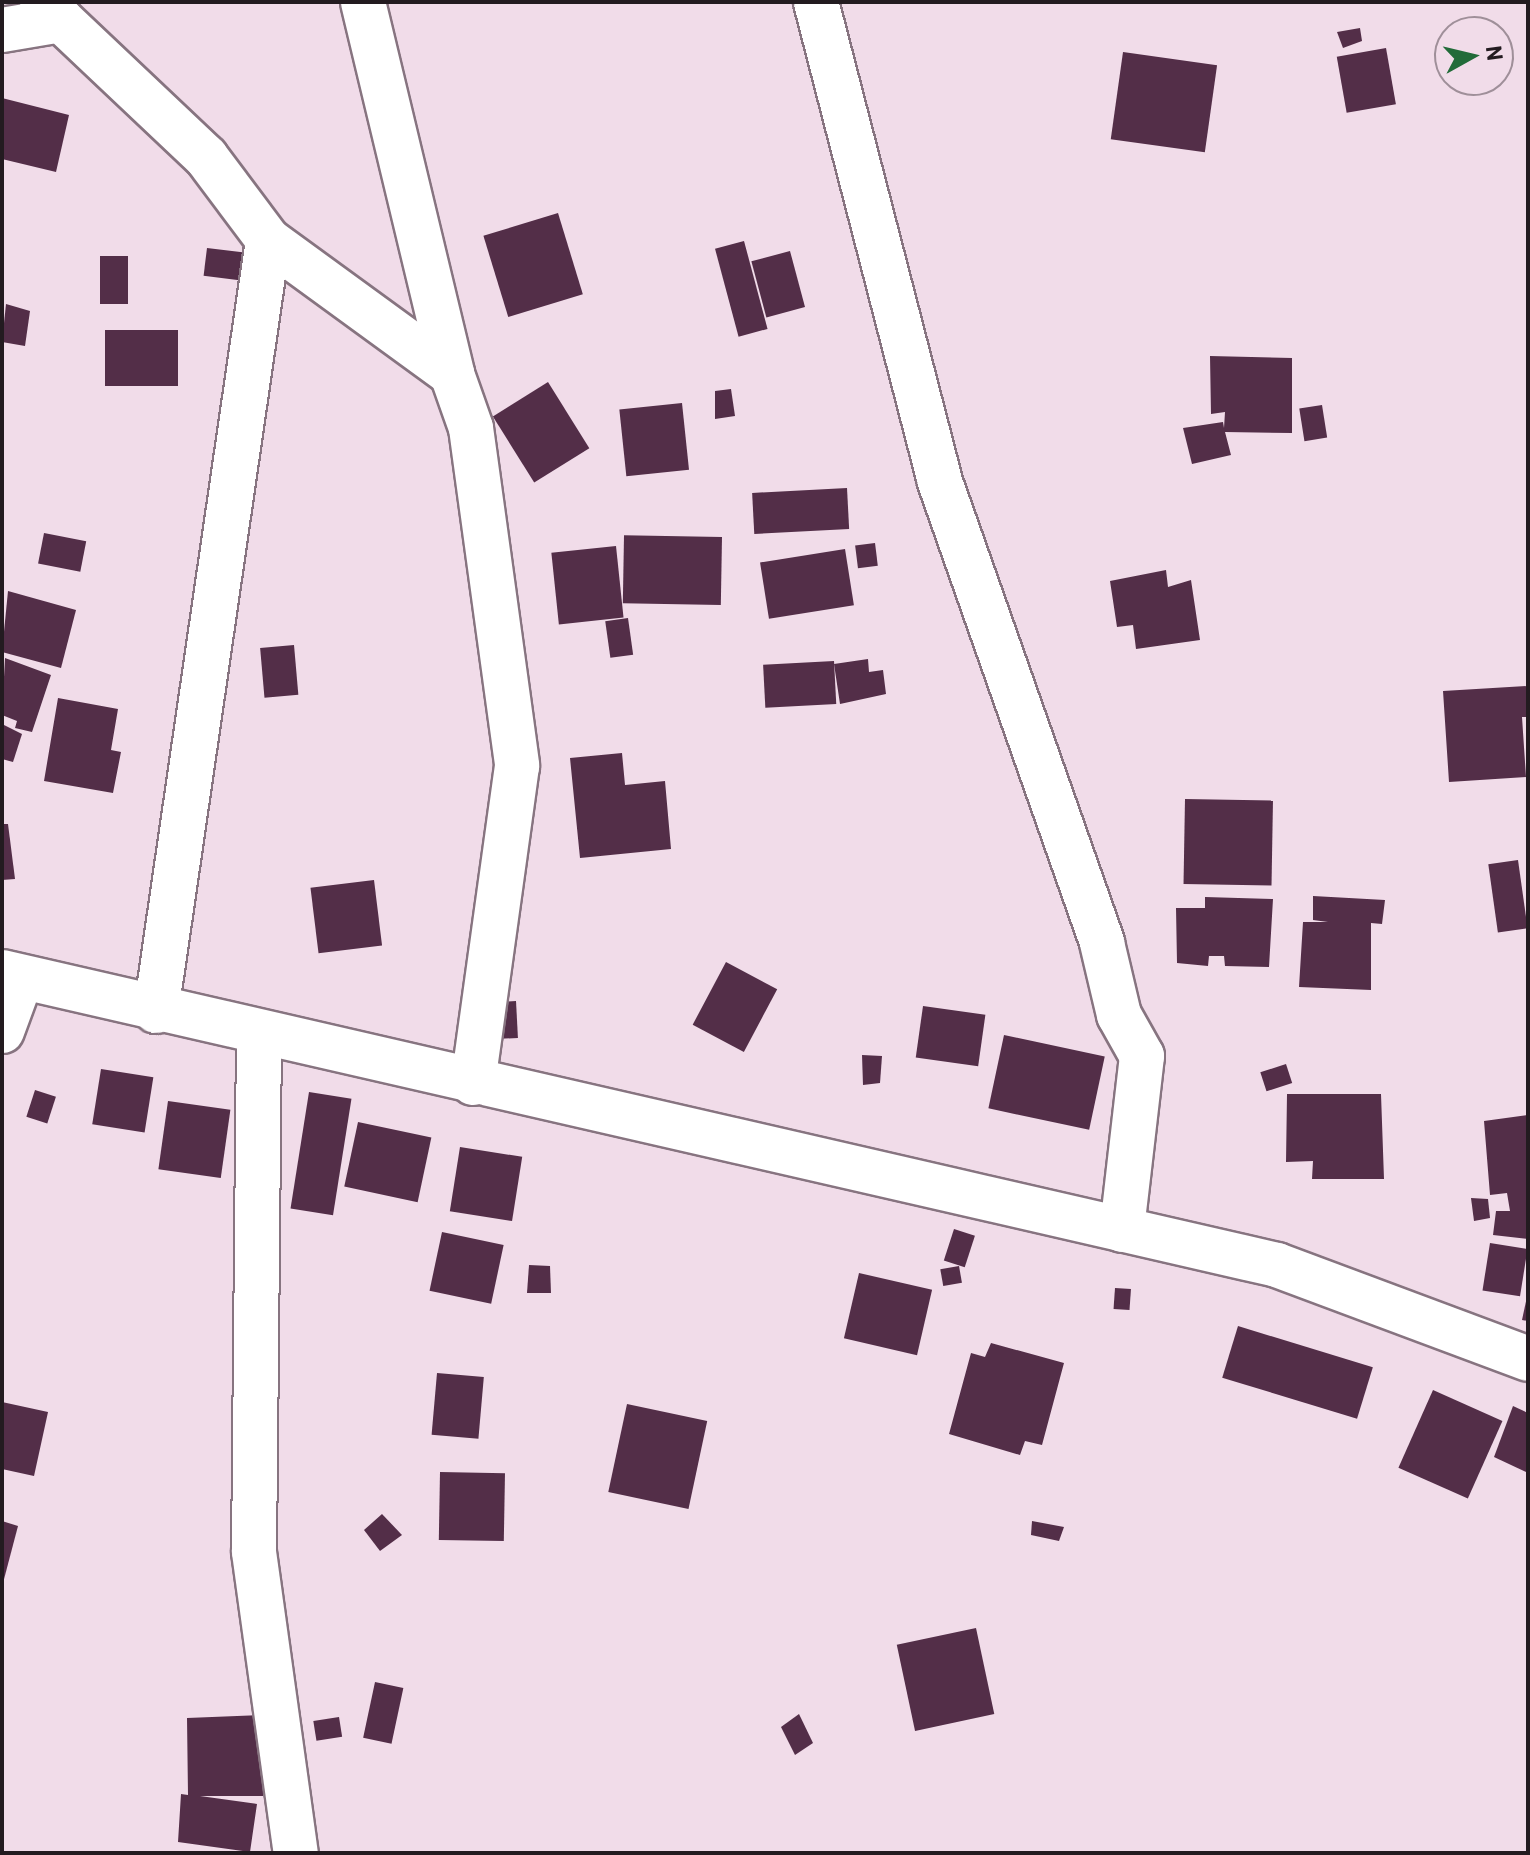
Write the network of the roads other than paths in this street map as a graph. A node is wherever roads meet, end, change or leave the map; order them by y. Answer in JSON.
{"nodes":[{"id":1,"x":363,"y":2,"type":"edge"},
{"id":2,"x":816,"y":2,"type":"edge"},
{"id":3,"x":52,"y":11,"type":"edge"},
{"id":4,"x":2,"y":30,"type":"edge"},
{"id":5,"x":268,"y":240,"type":"junction"},
{"id":6,"x":452,"y":374,"type":"junction"},
{"id":7,"x":12,"y":976,"type":"edge"},
{"id":8,"x":156,"y":1011,"type":"junction"},
{"id":9,"x":2,"y":1031,"type":"edge"},
{"id":10,"x":259,"y":1034,"type":"junction"},
{"id":11,"x":473,"y":1083,"type":"junction"},
{"id":12,"x":1122,"y":1230,"type":"junction"},
{"id":13,"x":1528,"y":1359,"type":"edge"},
{"id":14,"x":296,"y":1853,"type":"edge"}],
"edges":[{"from":1,"to":6,"type":"street"},
{"from":2,"to":12,"type":"street"},
{"from":3,"to":4,"type":"street"},
{"from":3,"to":5,"type":"street"},
{"from":5,"to":6,"type":"street"},
{"from":5,"to":8,"type":"street"},
{"from":6,"to":11,"type":"street"},
{"from":7,"to":8,"type":"street"},
{"from":7,"to":9,"type":"street"},
{"from":8,"to":10,"type":"street"},
{"from":10,"to":11,"type":"street"},
{"from":10,"to":14,"type":"street"},
{"from":11,"to":12,"type":"street"},
{"from":12,"to":13,"type":"street"}]}
